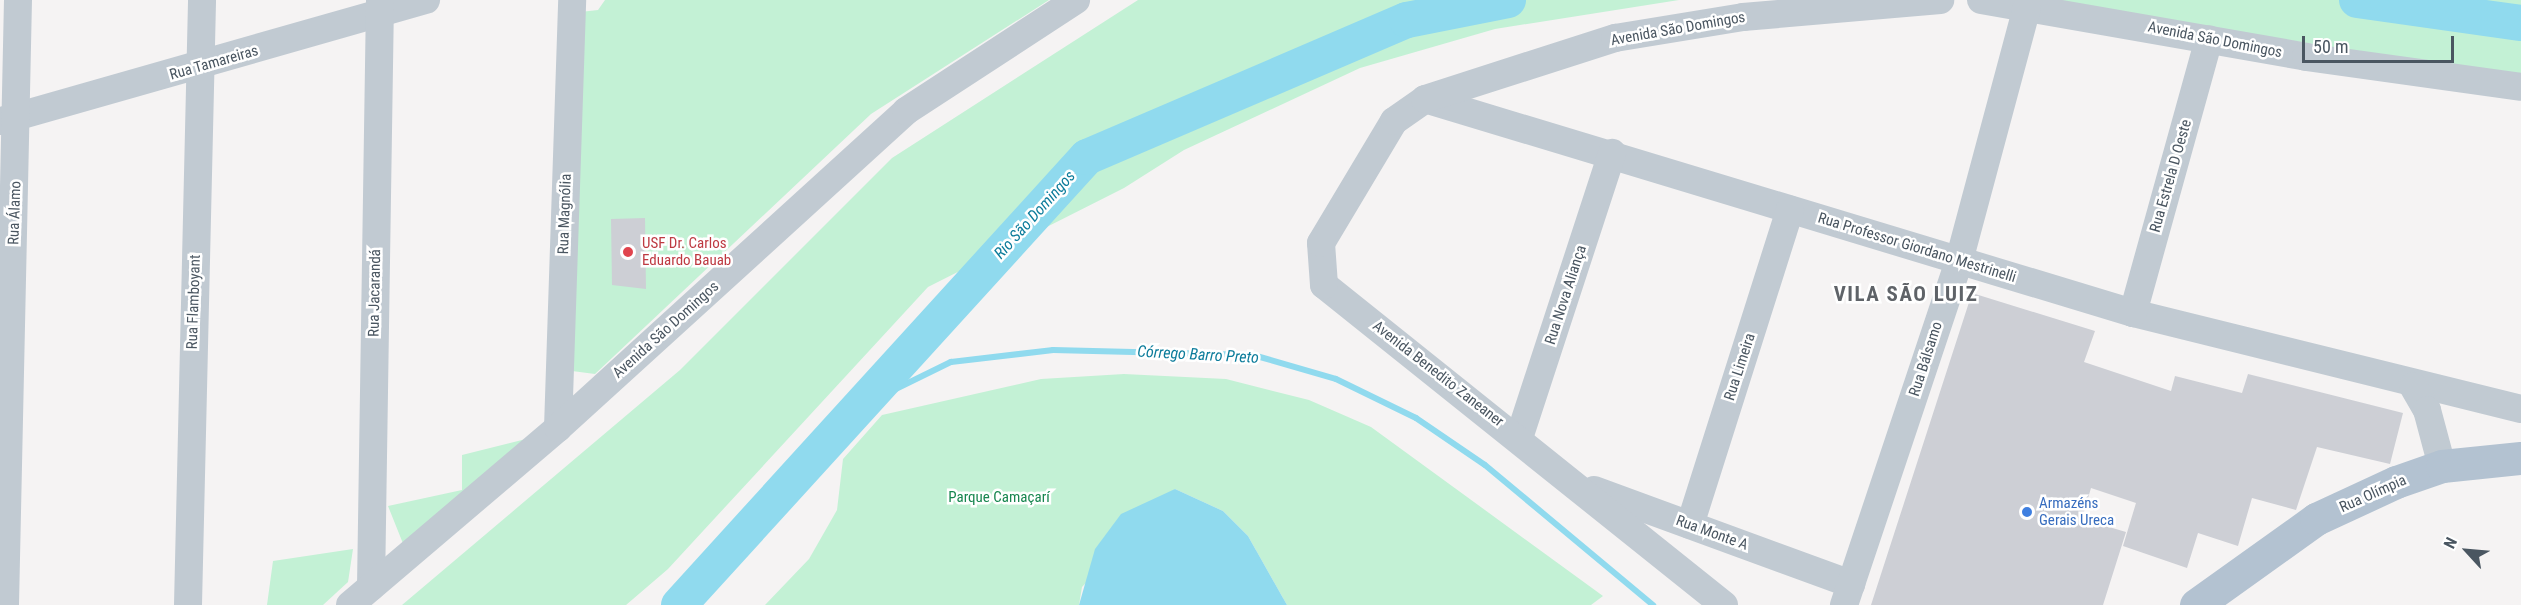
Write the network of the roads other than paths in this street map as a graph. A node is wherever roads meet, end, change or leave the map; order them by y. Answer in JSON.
{"nodes":[{"id":1,"x":18,"y":0,"type":"edge"},
{"id":2,"x":202,"y":0,"type":"edge"},
{"id":3,"x":426,"y":0,"type":"edge"},
{"id":4,"x":572,"y":0,"type":"edge"},
{"id":5,"x":1076,"y":0,"type":"edge"},
{"id":6,"x":1940,"y":0,"type":"edge"},
{"id":7,"x":1981,"y":0,"type":"edge"},
{"id":8,"x":380,"y":7,"type":"edge"},
{"id":9,"x":2027,"y":7,"type":"junction"},
{"id":10,"x":2209,"y":39,"type":"junction"},
{"id":11,"x":200,"y":68,"type":"junction"},
{"id":12,"x":2521,"y":87,"type":"edge"},
{"id":13,"x":1425,"y":99,"type":"junction"},
{"id":14,"x":9,"y":119,"type":"edge"},
{"id":15,"x":1612,"y":153,"type":"junction"},
{"id":16,"x":1790,"y":209,"type":"junction"},
{"id":17,"x":1959,"y":261,"type":"junction"},
{"id":18,"x":2133,"y":312,"type":"junction"},
{"id":19,"x":2413,"y":386,"type":"junction"},
{"id":20,"x":2521,"y":409,"type":"edge"},
{"id":21,"x":558,"y":428,"type":"junction"},
{"id":22,"x":1519,"y":438,"type":"junction"},
{"id":23,"x":2521,"y":458,"type":"edge"},
{"id":24,"x":2442,"y":466,"type":"junction"},
{"id":25,"x":1573,"y":482,"type":"junction"},
{"id":26,"x":1690,"y":525,"type":"junction"},
{"id":27,"x":2240,"y":570,"type":"junction"},
{"id":28,"x":1848,"y":594,"type":"edge"},
{"id":29,"x":360,"y":596,"type":"edge"},
{"id":30,"x":4,"y":605,"type":"edge"},
{"id":31,"x":188,"y":605,"type":"edge"},
{"id":32,"x":1724,"y":605,"type":"edge"},
{"id":33,"x":2196,"y":605,"type":"edge"},
{"id":34,"x":2220,"y":605,"type":"edge"}],
"edges":[{"from":1,"to":14,"type":"street","name":"Rua Álamo"},
{"from":2,"to":11,"type":"street","name":"Rua Flamboyant"},
{"from":3,"to":8,"type":"street","name":"Rua Tamareiras"},
{"from":4,"to":21,"type":"street","name":"Rua Magnólia"},
{"from":5,"to":21,"type":"street","name":"Avenida São Domingos"},
{"from":6,"to":13,"type":"street","name":"Avenida São Domingos"},
{"from":7,"to":9,"type":"street","name":"Avenida São Domingos"},
{"from":8,"to":11,"type":"street","name":"Rua Tamareiras"},
{"from":8,"to":29,"type":"street","name":"Rua Jacarandá"},
{"from":9,"to":10,"type":"street","name":"Avenida São Domingos"},
{"from":9,"to":17,"type":"street","name":"Rua Bálsamo"},
{"from":10,"to":12,"type":"street","name":"Avenida São Domingos"},
{"from":10,"to":18,"type":"street","name":"Rua Estrela D Oeste"},
{"from":11,"to":14,"type":"street","name":"Rua Tamareiras"},
{"from":11,"to":31,"type":"street","name":"Rua Flamboyant"},
{"from":13,"to":15,"type":"street","name":"Rua Professor Giordano Mestrinelli"},
{"from":13,"to":22,"type":"street","name":"Avenida Benedito Zaneaner"},
{"from":14,"to":30,"type":"street","name":"Rua Álamo"},
{"from":15,"to":16,"type":"street","name":"Rua Professor Giordano Mestrinelli"},
{"from":15,"to":22,"type":"street","name":"Rua Nova Aliança"},
{"from":16,"to":17,"type":"street","name":"Rua Professor Giordano Mestrinelli"},
{"from":16,"to":26,"type":"street","name":"Rua Limeira"},
{"from":17,"to":18,"type":"street","name":"Rua Professor Giordano Mestrinelli"},
{"from":17,"to":28,"type":"street","name":"Rua Bálsamo"},
{"from":18,"to":19,"type":"street","name":"Rua Professor Giordano Mestrinelli"},
{"from":19,"to":20,"type":"street","name":"Rua Professor Giordano Mestrinelli"},
{"from":19,"to":24,"type":"street"},
{"from":21,"to":29,"type":"street","name":"Avenida São Domingos"},
{"from":22,"to":25,"type":"street","name":"Avenida Benedito Zaneaner"},
{"from":23,"to":24,"type":"main road","name":"Rua Olímpia"},
{"from":24,"to":27,"type":"main road","name":"Rua Olímpia"},
{"from":25,"to":26,"type":"street","name":"Rua Monte A"},
{"from":25,"to":32,"type":"street","name":"Avenida Benedito Zaneaner"},
{"from":26,"to":28,"type":"street","name":"Rua Monte A"},
{"from":27,"to":33,"type":"main road","name":"Rua Olímpia"},
{"from":27,"to":34,"type":"main road","name":"Rua Olímpia"}]}
